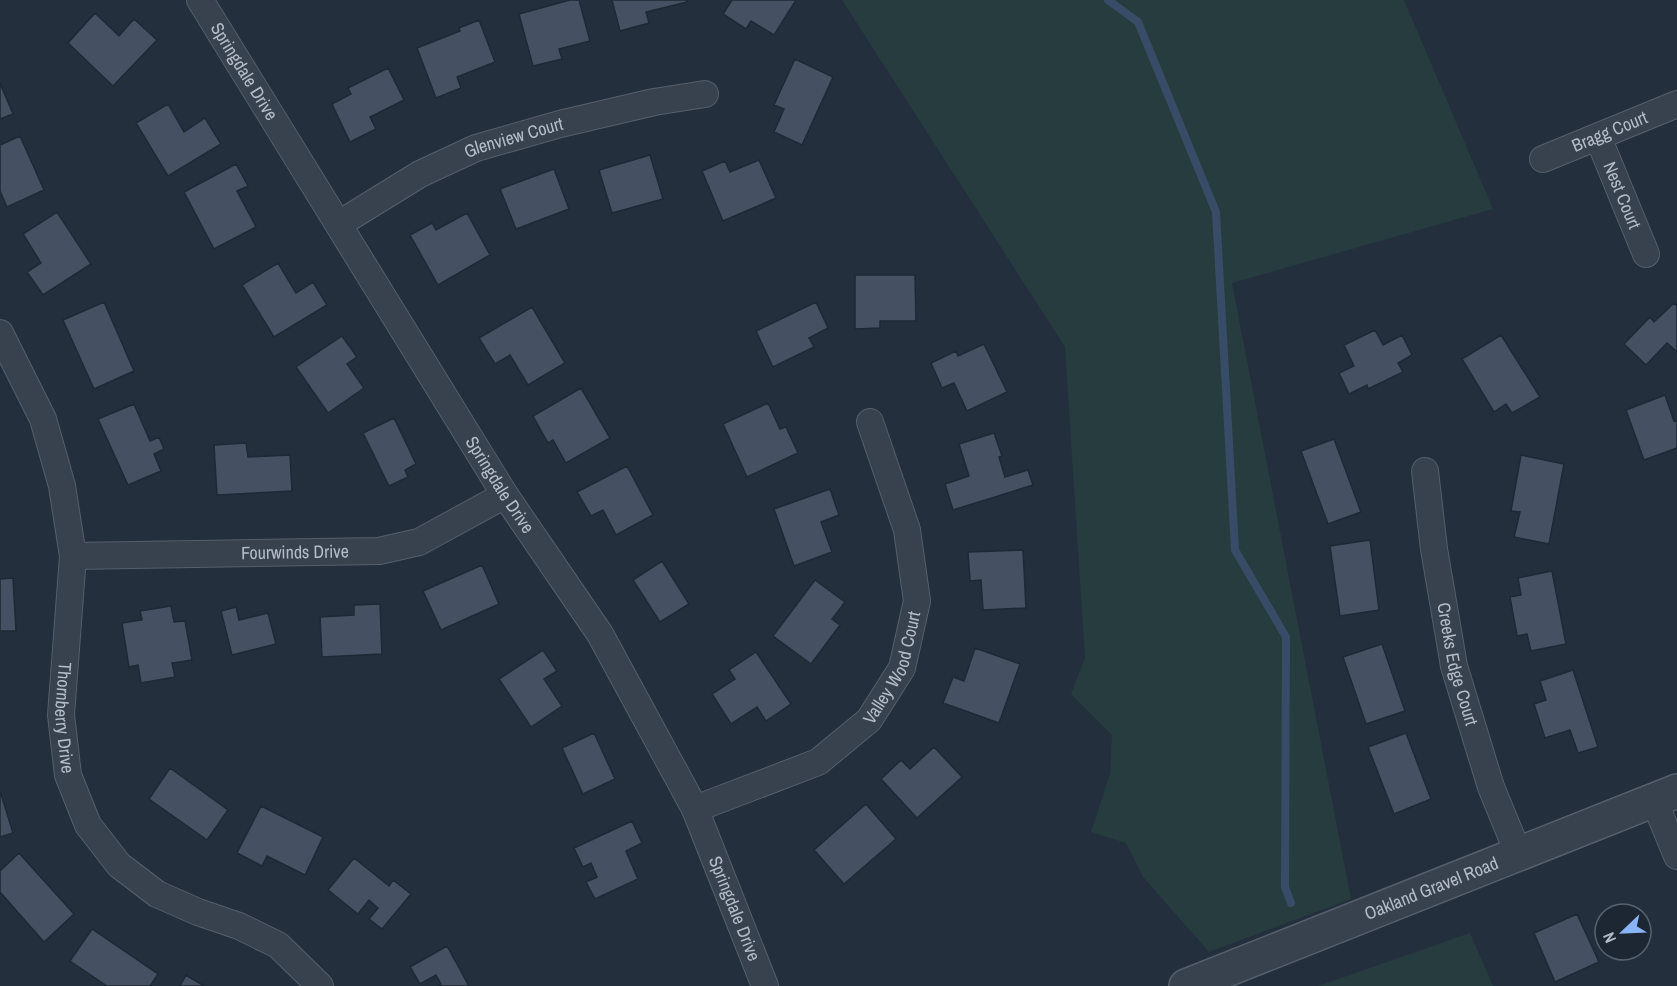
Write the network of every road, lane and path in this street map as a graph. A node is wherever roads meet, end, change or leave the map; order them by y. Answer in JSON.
{"nodes":[{"id":1,"x":200,"y":0,"type":"edge"},
{"id":2,"x":705,"y":94,"type":"dead end"},
{"id":3,"x":1677,"y":104,"type":"edge"},
{"id":4,"x":1598,"y":136,"type":"junction"},
{"id":5,"x":1542,"y":159,"type":"dead end"},
{"id":6,"x":339,"y":224,"type":"junction"},
{"id":7,"x":1646,"y":254,"type":"dead end"},
{"id":8,"x":0,"y":333,"type":"edge"},
{"id":9,"x":870,"y":422,"type":"dead end"},
{"id":10,"x":1425,"y":471,"type":"dead end"},
{"id":11,"x":505,"y":495,"type":"junction"},
{"id":12,"x":73,"y":556,"type":"junction"},
{"id":13,"x":1665,"y":796,"type":"edge"},
{"id":14,"x":695,"y":809,"type":"junction"},
{"id":15,"x":1518,"y":853,"type":"junction"},
{"id":16,"x":1677,"y":856,"type":"edge"},
{"id":17,"x":320,"y":986,"type":"edge"},
{"id":18,"x":765,"y":986,"type":"edge"},
{"id":19,"x":1186,"y":986,"type":"edge"}],
"edges":[{"from":1,"to":6,"type":"street","name":"Springdale Drive"},
{"from":2,"to":6,"type":"street","name":"Glenview Court"},
{"from":3,"to":4,"type":"street","name":"Bragg Court"},
{"from":4,"to":5,"type":"street","name":"Bragg Court"},
{"from":4,"to":7,"type":"street","name":"Nest Court"},
{"from":6,"to":11,"type":"street","name":"Springdale Drive"},
{"from":8,"to":12,"type":"street","name":"Thornberry Drive"},
{"from":9,"to":14,"type":"street","name":"Valley Wood Court"},
{"from":10,"to":15,"type":"street","name":"Creeks Edge Court"},
{"from":11,"to":12,"type":"street","name":"Fourwinds Drive"},
{"from":11,"to":14,"type":"street","name":"Springdale Drive"},
{"from":12,"to":17,"type":"street","name":"Thornberry Drive"},
{"from":13,"to":15,"type":"street","name":"Oakland Gravel Road"},
{"from":13,"to":16,"type":"street"},
{"from":14,"to":18,"type":"street","name":"Springdale Drive"},
{"from":15,"to":19,"type":"street","name":"Oakland Gravel Road"}]}
